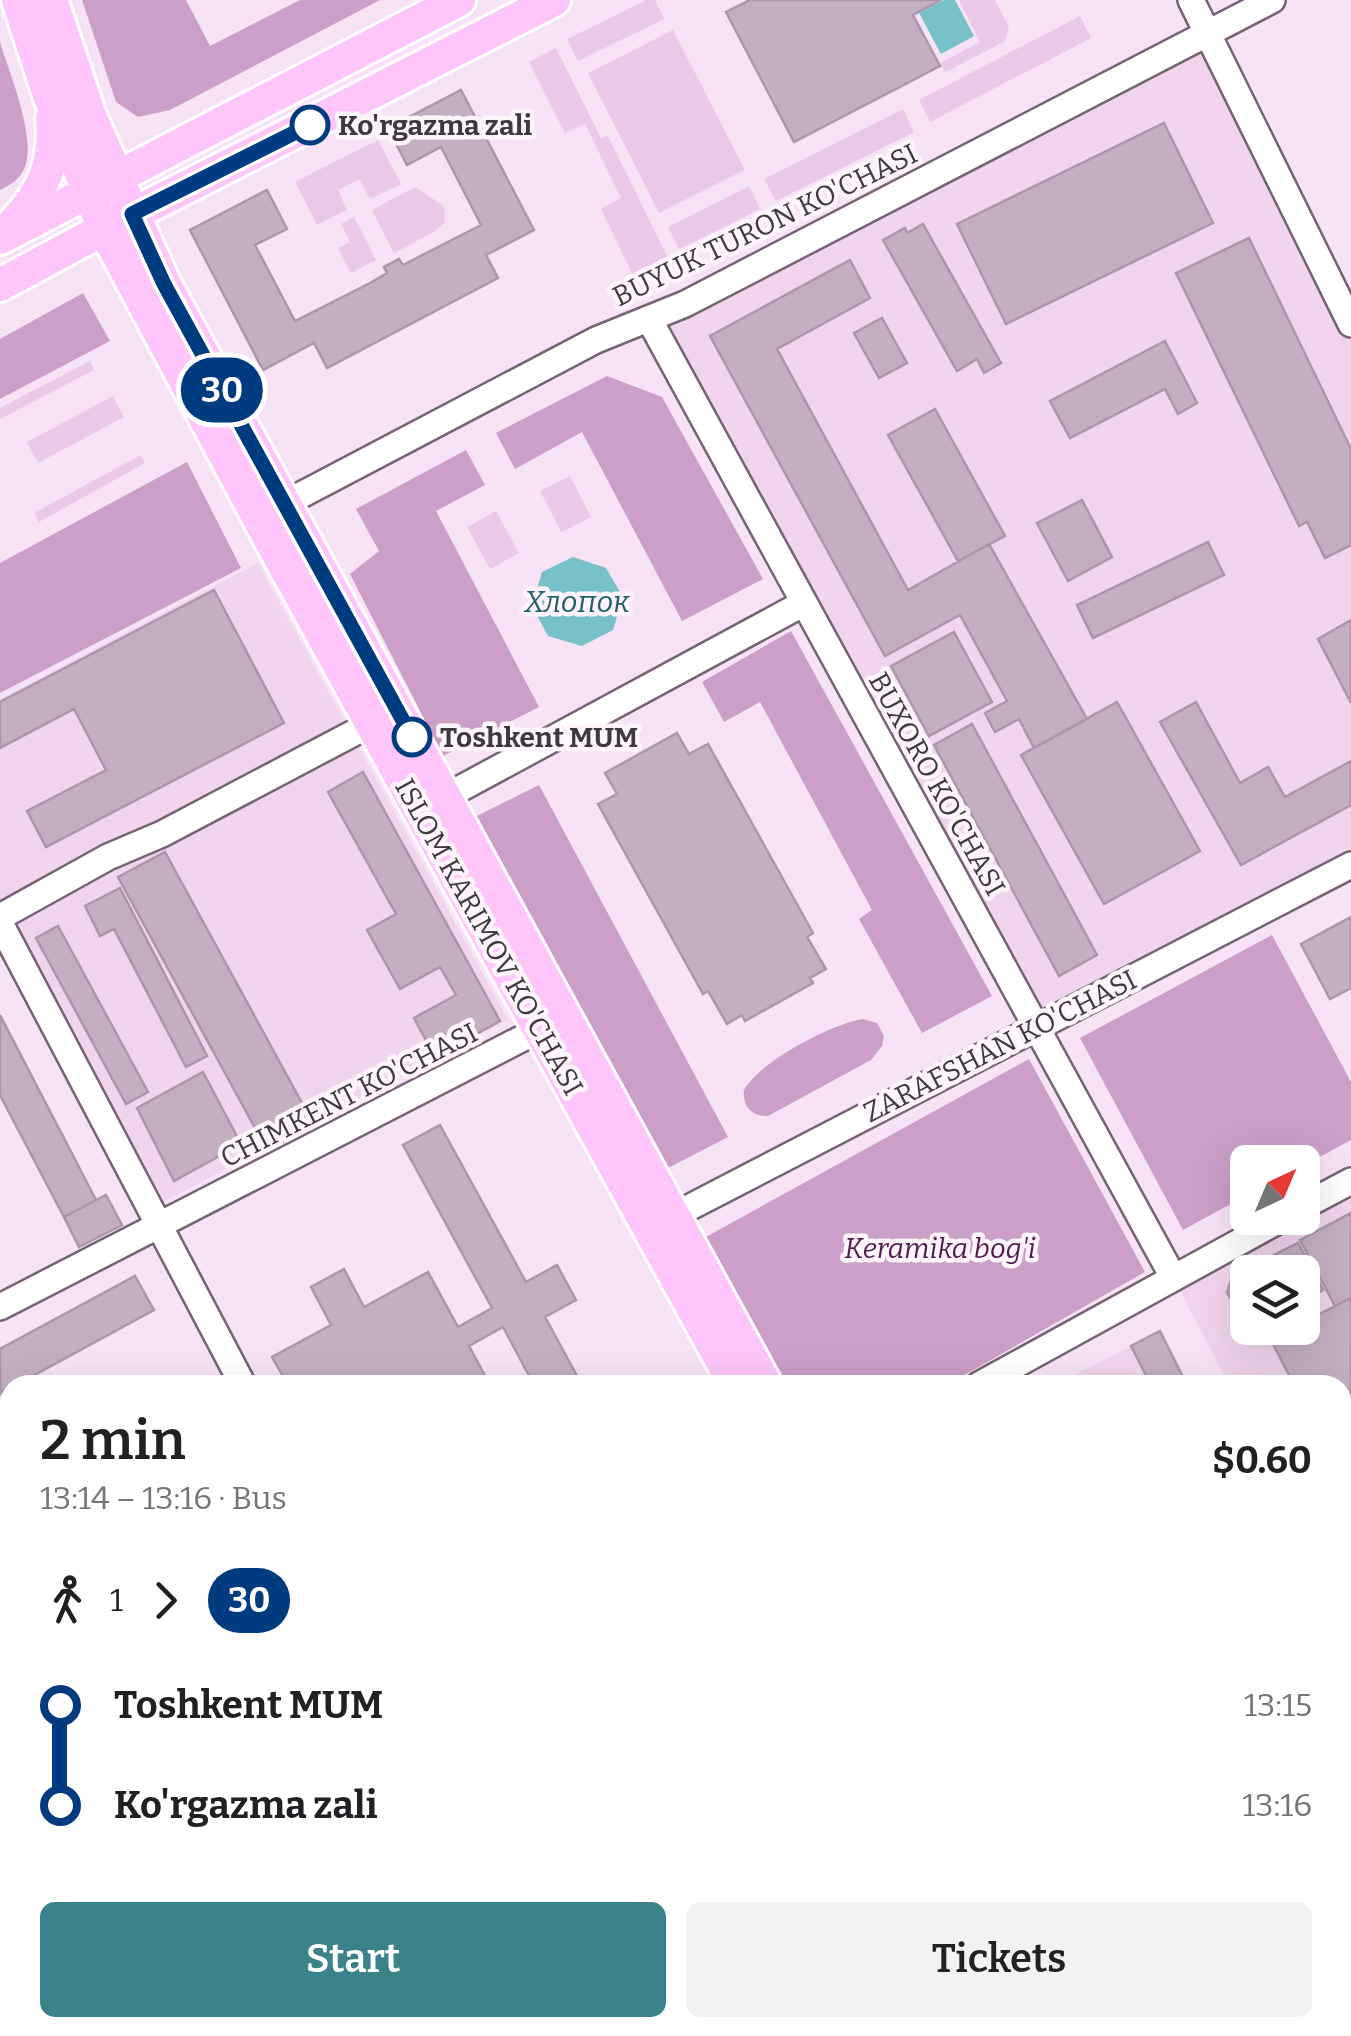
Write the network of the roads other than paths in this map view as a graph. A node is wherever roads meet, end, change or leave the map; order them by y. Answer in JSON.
{"nodes":[{"id":1,"x":18,"y":0,"type":"edge"},
{"id":2,"x":51,"y":0,"type":"edge"},
{"id":3,"x":459,"y":0,"type":"edge"},
{"id":4,"x":554,"y":0,"type":"edge"},
{"id":5,"x":1191,"y":0,"type":"edge"},
{"id":6,"x":1272,"y":0,"type":"edge"},
{"id":7,"x":1208,"y":34,"type":"junction"},
{"id":8,"x":49,"y":95,"type":"junction"},
{"id":9,"x":100,"y":184,"type":"junction"},
{"id":10,"x":118,"y":222,"type":"junction"},
{"id":11,"x":0,"y":236,"type":"edge"},
{"id":12,"x":0,"y":285,"type":"edge"},
{"id":13,"x":649,"y":319,"type":"junction"},
{"id":14,"x":1351,"y":324,"type":"edge"},
{"id":15,"x":284,"y":504,"type":"junction"},
{"id":16,"x":804,"y":604,"type":"junction"},
{"id":17,"x":384,"y":717,"type":"junction"},
{"id":18,"x":445,"y":797,"type":"junction"},
{"id":19,"x":1351,"y":865,"type":"edge"},
{"id":20,"x":0,"y":920,"type":"edge"},
{"id":21,"x":552,"y":1024,"type":"junction"},
{"id":22,"x":1036,"y":1026,"type":"junction"},
{"id":23,"x":1351,"y":1181,"type":"edge"},
{"id":24,"x":1320,"y":1197,"type":"edge"},
{"id":25,"x":661,"y":1222,"type":"junction"},
{"id":26,"x":160,"y":1226,"type":"junction"},
{"id":27,"x":1251,"y":1235,"type":"edge"},
{"id":28,"x":1173,"y":1277,"type":"junction"},
{"id":29,"x":0,"y":1307,"type":"edge"},
{"id":30,"x":238,"y":1375,"type":"edge"},
{"id":31,"x":730,"y":1375,"type":"edge"},
{"id":32,"x":760,"y":1375,"type":"edge"},
{"id":33,"x":996,"y":1375,"type":"edge"}],
"edges":[{"from":1,"to":8,"type":"main road","name":"ISLOM KARIMOV KO'CHASI"},
{"from":2,"to":9,"type":"main road","name":"ISLOM KARIMOV KO'CHASI"},
{"from":3,"to":9,"type":"main road"},
{"from":4,"to":10,"type":"main road"},
{"from":5,"to":7,"type":"street"},
{"from":6,"to":7,"type":"street","name":"BUYUK TURON KO'CHASI"},
{"from":7,"to":13,"type":"street","name":"BUYUK TURON KO'CHASI"},
{"from":7,"to":14,"type":"street"},
{"from":8,"to":9,"type":"main road","name":"ISLOM KARIMOV KO'CHASI"},
{"from":8,"to":11,"type":"main road"},
{"from":9,"to":10,"type":"main road","name":"ISLOM KARIMOV KO'CHASI"},
{"from":9,"to":11,"type":"main road"},
{"from":10,"to":12,"type":"main road"},
{"from":10,"to":15,"type":"main road","name":"ISLOM KARIMOV KO'CHASI"},
{"from":10,"to":17,"type":"main road","name":"ISLOM KARIMOV KO'CHASI"},
{"from":13,"to":15,"type":"street","name":"BUYUK TURON KO'CHASI"},
{"from":13,"to":16,"type":"street","name":"BUXORO KO'CHASI"},
{"from":15,"to":17,"type":"main road","name":"ISLOM KARIMOV KO'CHASI"},
{"from":16,"to":18,"type":"street"},
{"from":16,"to":22,"type":"street","name":"BUXORO KO'CHASI"},
{"from":17,"to":18,"type":"main road","name":"ISLOM KARIMOV KO'CHASI"},
{"from":17,"to":20,"type":"street"},
{"from":17,"to":21,"type":"main road","name":"ISLOM KARIMOV KO'CHASI"},
{"from":18,"to":21,"type":"main road","name":"ISLOM KARIMOV KO'CHASI"},
{"from":19,"to":22,"type":"street","name":"ZARAFSHAN KO'CHASI"},
{"from":20,"to":26,"type":"street"},
{"from":21,"to":25,"type":"main road","name":"ISLOM KARIMOV KO'CHASI"},
{"from":21,"to":26,"type":"street","name":"CHIMKENT KO'CHASI"},
{"from":22,"to":25,"type":"street","name":"ZARAFSHAN KO'CHASI"},
{"from":22,"to":28,"type":"street","name":"BUXORO KO'CHASI"},
{"from":23,"to":24,"type":"street"},
{"from":25,"to":31,"type":"main road","name":"ISLOM KARIMOV KO'CHASI"},
{"from":25,"to":32,"type":"main road","name":"ISLOM KARIMOV KO'CHASI"},
{"from":26,"to":29,"type":"street","name":"CHIMKENT KO'CHASI"},
{"from":26,"to":30,"type":"street"},
{"from":27,"to":28,"type":"street"},
{"from":28,"to":33,"type":"street"}]}
